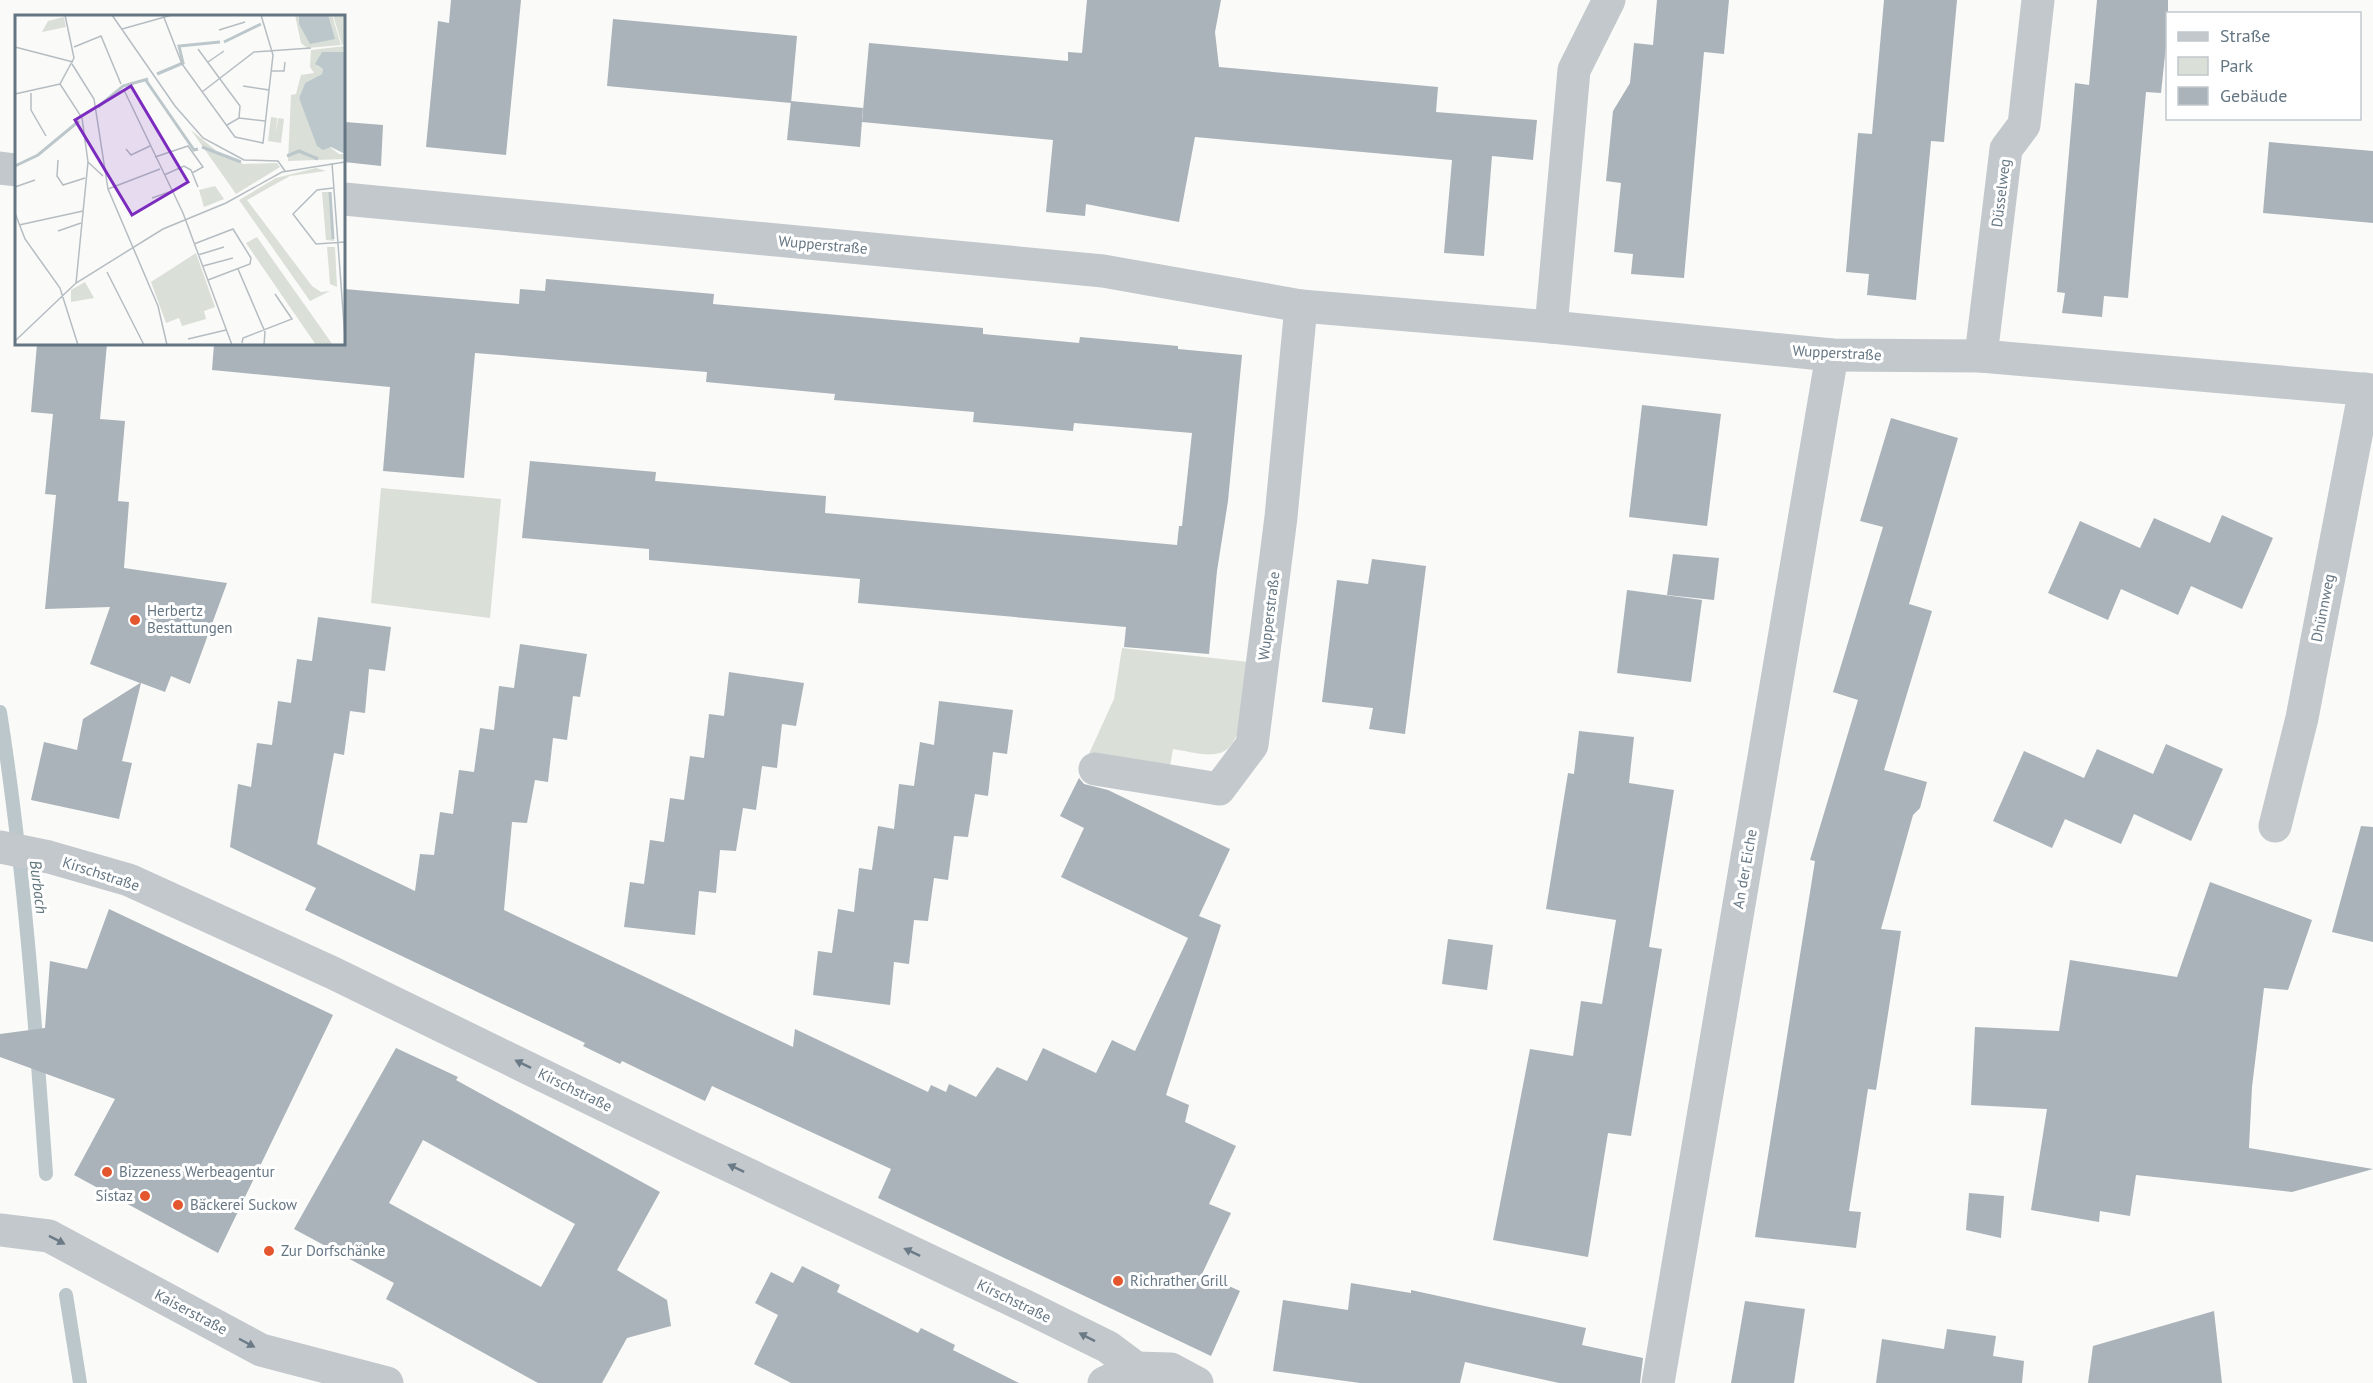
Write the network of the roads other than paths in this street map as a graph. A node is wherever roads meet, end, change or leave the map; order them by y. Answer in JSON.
{"nodes":[{"id":1,"x":1609,"y":0,"type":"edge"},
{"id":2,"x":2038,"y":0,"type":"edge"},
{"id":3,"x":0,"y":168,"type":"edge"},
{"id":4,"x":15,"y":170,"type":"edge"},
{"id":5,"x":345,"y":199,"type":"edge"},
{"id":6,"x":1301,"y":306,"type":"junction"},
{"id":7,"x":1551,"y":327,"type":"junction"},
{"id":8,"x":1832,"y":355,"type":"junction"},
{"id":9,"x":1980,"y":356,"type":"junction"},
{"id":10,"x":2369,"y":389,"type":"edge"},
{"id":11,"x":1095,"y":769,"type":"dead end"},
{"id":12,"x":2275,"y":826,"type":"dead end"},
{"id":13,"x":0,"y":847,"type":"edge"},
{"id":14,"x":0,"y":1230,"type":"edge"},
{"id":15,"x":1136,"y":1368,"type":"junction"},
{"id":16,"x":387,"y":1383,"type":"edge"},
{"id":17,"x":1104,"y":1383,"type":"edge"},
{"id":18,"x":1197,"y":1383,"type":"edge"},
{"id":19,"x":1658,"y":1383,"type":"edge"}],
"edges":[{"from":1,"to":7,"type":"street"},
{"from":2,"to":9,"type":"street","name":"Düsselweg"},
{"from":3,"to":4,"type":"street"},
{"from":5,"to":6,"type":"street","name":"Wupperstraße"},
{"from":6,"to":7,"type":"street","name":"Wupperstraße"},
{"from":6,"to":11,"type":"street","name":"Wupperstraße"},
{"from":7,"to":8,"type":"street","name":"Wupperstraße"},
{"from":8,"to":9,"type":"street","name":"Wupperstraße"},
{"from":8,"to":19,"type":"street","name":"An der Eiche"},
{"from":9,"to":10,"type":"street","name":"Wupperstraße"},
{"from":10,"to":12,"type":"street","name":"Dhünnweg"},
{"from":15,"to":13,"type":"street","name":"Kirschstraße","one_way":true},
{"from":14,"to":16,"type":"street","name":"Kaiserstraße","one_way":true},
{"from":15,"to":17,"type":"street"},
{"from":15,"to":18,"type":"street"}]}
